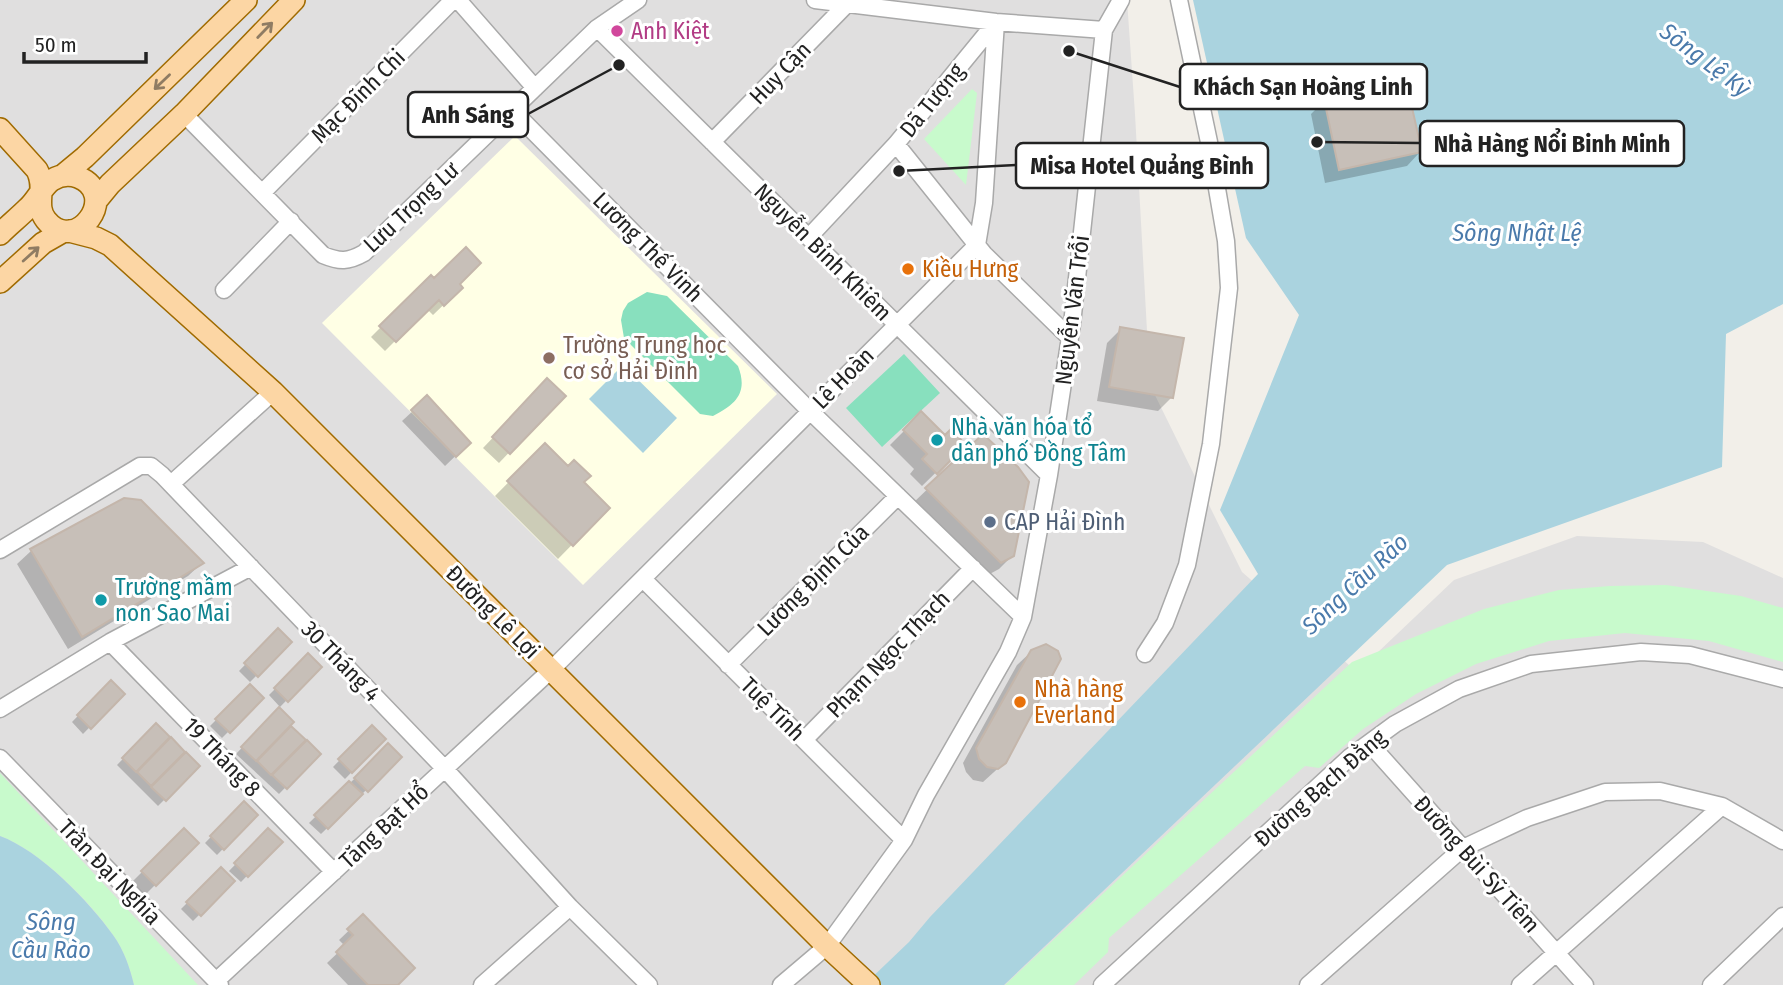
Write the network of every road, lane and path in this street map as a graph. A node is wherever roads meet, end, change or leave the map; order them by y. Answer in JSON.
{"nodes":[{"id":1,"x":246,"y":0,"type":"edge"},
{"id":2,"x":294,"y":0,"type":"edge"},
{"id":3,"x":455,"y":0,"type":"edge"},
{"id":4,"x":638,"y":0,"type":"edge"},
{"id":5,"x":815,"y":0,"type":"edge"},
{"id":6,"x":1121,"y":0,"type":"edge"},
{"id":7,"x":1179,"y":0,"type":"edge"},
{"id":8,"x":847,"y":4,"type":"junction"},
{"id":9,"x":996,"y":22,"type":"junction"},
{"id":10,"x":597,"y":28,"type":"junction"},
{"id":11,"x":1104,"y":30,"type":"junction"},
{"id":12,"x":535,"y":89,"type":"junction"},
{"id":13,"x":513,"y":111,"type":"junction"},
{"id":14,"x":184,"y":114,"type":"junction"},
{"id":15,"x":0,"y":130,"type":"edge"},
{"id":16,"x":712,"y":142,"type":"junction"},
{"id":17,"x":896,"y":144,"type":"junction"},
{"id":18,"x":30,"y":162,"type":"junction"},
{"id":19,"x":62,"y":176,"type":"junction"},
{"id":20,"x":43,"y":191,"type":"junction"},
{"id":21,"x":263,"y":192,"type":"junction"},
{"id":22,"x":95,"y":206,"type":"junction"},
{"id":23,"x":291,"y":222,"type":"junction"},
{"id":24,"x":67,"y":231,"type":"junction"},
{"id":25,"x":0,"y":234,"type":"edge"},
{"id":26,"x":808,"y":237,"type":"junction"},
{"id":27,"x":110,"y":245,"type":"junction"},
{"id":28,"x":977,"y":245,"type":"junction"},
{"id":29,"x":0,"y":282,"type":"edge"},
{"id":30,"x":224,"y":290,"type":"dead end"},
{"id":31,"x":897,"y":325,"type":"junction"},
{"id":32,"x":1070,"y":338,"type":"junction"},
{"id":33,"x":273,"y":392,"type":"junction"},
{"id":34,"x":810,"y":411,"type":"junction"},
{"id":35,"x":1049,"y":475,"type":"junction"},
{"id":36,"x":171,"y":484,"type":"junction"},
{"id":37,"x":898,"y":496,"type":"junction"},
{"id":38,"x":0,"y":550,"type":"edge"},
{"id":39,"x":251,"y":567,"type":"junction"},
{"id":40,"x":972,"y":568,"type":"junction"},
{"id":41,"x":643,"y":579,"type":"junction"},
{"id":42,"x":1023,"y":617,"type":"junction"},
{"id":43,"x":110,"y":642,"type":"junction"},
{"id":44,"x":1145,"y":654,"type":"dead end"},
{"id":45,"x":729,"y":665,"type":"junction"},
{"id":46,"x":551,"y":670,"type":"junction"},
{"id":47,"x":1783,"y":679,"type":"edge"},
{"id":48,"x":0,"y":709,"type":"edge"},
{"id":49,"x":804,"y":740,"type":"junction"},
{"id":50,"x":1369,"y":743,"type":"junction"},
{"id":51,"x":0,"y":758,"type":"edge"},
{"id":52,"x":445,"y":769,"type":"junction"},
{"id":53,"x":1722,"y":806,"type":"junction"},
{"id":54,"x":904,"y":840,"type":"junction"},
{"id":55,"x":1783,"y":841,"type":"edge"},
{"id":56,"x":1463,"y":848,"type":"junction"},
{"id":57,"x":334,"y":872,"type":"junction"},
{"id":58,"x":570,"y":907,"type":"junction"},
{"id":59,"x":1783,"y":916,"type":"edge"},
{"id":60,"x":827,"y":946,"type":"junction"},
{"id":61,"x":1556,"y":953,"type":"junction"},
{"id":62,"x":866,"y":982,"type":"edge"},
{"id":63,"x":218,"y":983,"type":"edge"},
{"id":64,"x":482,"y":985,"type":"edge"},
{"id":65,"x":649,"y":985,"type":"edge"},
{"id":66,"x":781,"y":985,"type":"edge"},
{"id":67,"x":1102,"y":985,"type":"edge"},
{"id":68,"x":1308,"y":985,"type":"edge"},
{"id":69,"x":1520,"y":985,"type":"edge"},
{"id":70,"x":1585,"y":985,"type":"edge"},
{"id":71,"x":1711,"y":985,"type":"edge"}],
"edges":[{"from":1,"to":19,"type":"main road","one_way":true},
{"from":14,"to":2,"type":"main road","one_way":true},
{"from":3,"to":12,"type":"street"},
{"from":3,"to":21,"type":"street","name":"Mạc Đĩnh Chi"},
{"from":4,"to":10,"type":"street","name":"Lưu Trọng Lư"},
{"from":5,"to":8,"type":"street"},
{"from":6,"to":11,"type":"street","name":"Nguyễn Văn Trỗi"},
{"from":7,"to":44,"type":"street"},
{"from":8,"to":9,"type":"street"},
{"from":8,"to":16,"type":"street","name":"Huy Cận"},
{"from":9,"to":11,"type":"street"},
{"from":9,"to":17,"type":"street","name":"Dã Tượng"},
{"from":9,"to":28,"type":"street"},
{"from":10,"to":12,"type":"street","name":"Lưu Trọng Lư"},
{"from":10,"to":16,"type":"street","name":"Nguyễn Bỉnh Khiêm"},
{"from":11,"to":32,"type":"street","name":"Nguyễn Văn Trỗi"},
{"from":12,"to":13,"type":"street","name":"Lưu Trọng Lư"},
{"from":13,"to":23,"type":"street","name":"Lưu Trọng Lư"},
{"from":13,"to":34,"type":"street","name":"Lương Thế Vinh"},
{"from":14,"to":21,"type":"street","name":"Lưu Trọng Lư"},
{"from":14,"to":22,"type":"main road"},
{"from":15,"to":18,"type":"main road"},
{"from":16,"to":26,"type":"street","name":"Nguyễn Bỉnh Khiêm"},
{"from":17,"to":26,"type":"street","name":"Dã Tượng"},
{"from":17,"to":28,"type":"street"},
{"from":18,"to":19,"type":"main road"},
{"from":18,"to":20,"type":"main road"},
{"from":19,"to":20,"type":"main road"},
{"from":19,"to":22,"type":"main road"},
{"from":20,"to":24,"type":"main road"},
{"from":20,"to":25,"type":"main road"},
{"from":21,"to":23,"type":"street","name":"Lưu Trọng Lư"},
{"from":22,"to":24,"type":"main road"},
{"from":22,"to":27,"type":"main road","name":"Đường Lê Lợi"},
{"from":23,"to":30,"type":"street"},
{"from":24,"to":27,"type":"main road","name":"Đường Lê Lợi"},
{"from":29,"to":24,"type":"main road","one_way":true},
{"from":26,"to":31,"type":"street","name":"Nguyễn Bỉnh Khiêm"},
{"from":27,"to":33,"type":"main road","name":"Đường Lê Lợi"},
{"from":28,"to":31,"type":"street","name":"Lê Hoàn"},
{"from":28,"to":32,"type":"street"},
{"from":31,"to":34,"type":"street","name":"Lê Hoàn"},
{"from":31,"to":35,"type":"street","name":"Nguyễn Bỉnh Khiêm"},
{"from":32,"to":35,"type":"street","name":"Nguyễn Văn Trỗi"},
{"from":33,"to":36,"type":"street"},
{"from":33,"to":46,"type":"main road","name":"Đường Lê Lợi"},
{"from":34,"to":37,"type":"street","name":"Lương Thế Vinh"},
{"from":34,"to":41,"type":"street","name":"Lê Hoàn"},
{"from":35,"to":42,"type":"street","name":"Nguyễn Văn Trỗi"},
{"from":36,"to":38,"type":"street","name":"30 Tháng 4"},
{"from":36,"to":39,"type":"street","name":"30 Tháng 4"},
{"from":37,"to":40,"type":"street","name":"Lương Thế Vinh"},
{"from":37,"to":45,"type":"street","name":"Lương Định Của"},
{"from":39,"to":43,"type":"street"},
{"from":39,"to":52,"type":"street","name":"30 Tháng 4"},
{"from":40,"to":42,"type":"street","name":"Lương Thế Vinh"},
{"from":40,"to":49,"type":"street","name":"Phạm Ngọc Thạch"},
{"from":41,"to":45,"type":"street","name":"Tuệ Tĩnh"},
{"from":41,"to":46,"type":"street","name":"Lê Hoàn"},
{"from":42,"to":54,"type":"street","name":"Nguyễn Văn Trỗi"},
{"from":43,"to":48,"type":"street"},
{"from":43,"to":57,"type":"street","name":"19 Tháng 8"},
{"from":45,"to":49,"type":"street","name":"Tuệ Tĩnh"},
{"from":46,"to":52,"type":"street","name":"Tăng Bạt Hổ"},
{"from":46,"to":60,"type":"main road","name":"Đường Lê Lợi"},
{"from":47,"to":50,"type":"street","name":"Đường Bạch Đằng"},
{"from":49,"to":54,"type":"street","name":"Tuệ Tĩnh"},
{"from":50,"to":56,"type":"street","name":"Đường Bùi Sỹ Tiêm"},
{"from":50,"to":67,"type":"street","name":"Đường Bạch Đằng"},
{"from":51,"to":63,"type":"street","name":"Trần Đại Nghĩa"},
{"from":52,"to":57,"type":"street","name":"Tăng Bạt Hổ"},
{"from":52,"to":58,"type":"street","name":"30 Tháng 4"},
{"from":53,"to":55,"type":"street"},
{"from":53,"to":56,"type":"street"},
{"from":53,"to":61,"type":"street"},
{"from":54,"to":60,"type":"street","name":"Nguyễn Văn Trỗi"},
{"from":56,"to":61,"type":"street","name":"Đường Bùi Sỹ Tiêm"},
{"from":56,"to":68,"type":"street"},
{"from":57,"to":63,"type":"street","name":"Tăng Bạt Hổ"},
{"from":58,"to":64,"type":"street"},
{"from":58,"to":65,"type":"street","name":"30 Tháng 4"},
{"from":59,"to":71,"type":"street"},
{"from":60,"to":62,"type":"main road","name":"Đường Lê Lợi"},
{"from":60,"to":66,"type":"street","name":"Nguyễn Văn Trỗi"},
{"from":61,"to":69,"type":"street"},
{"from":61,"to":70,"type":"street","name":"Đường Bùi Sỹ Tiêm"}]}
